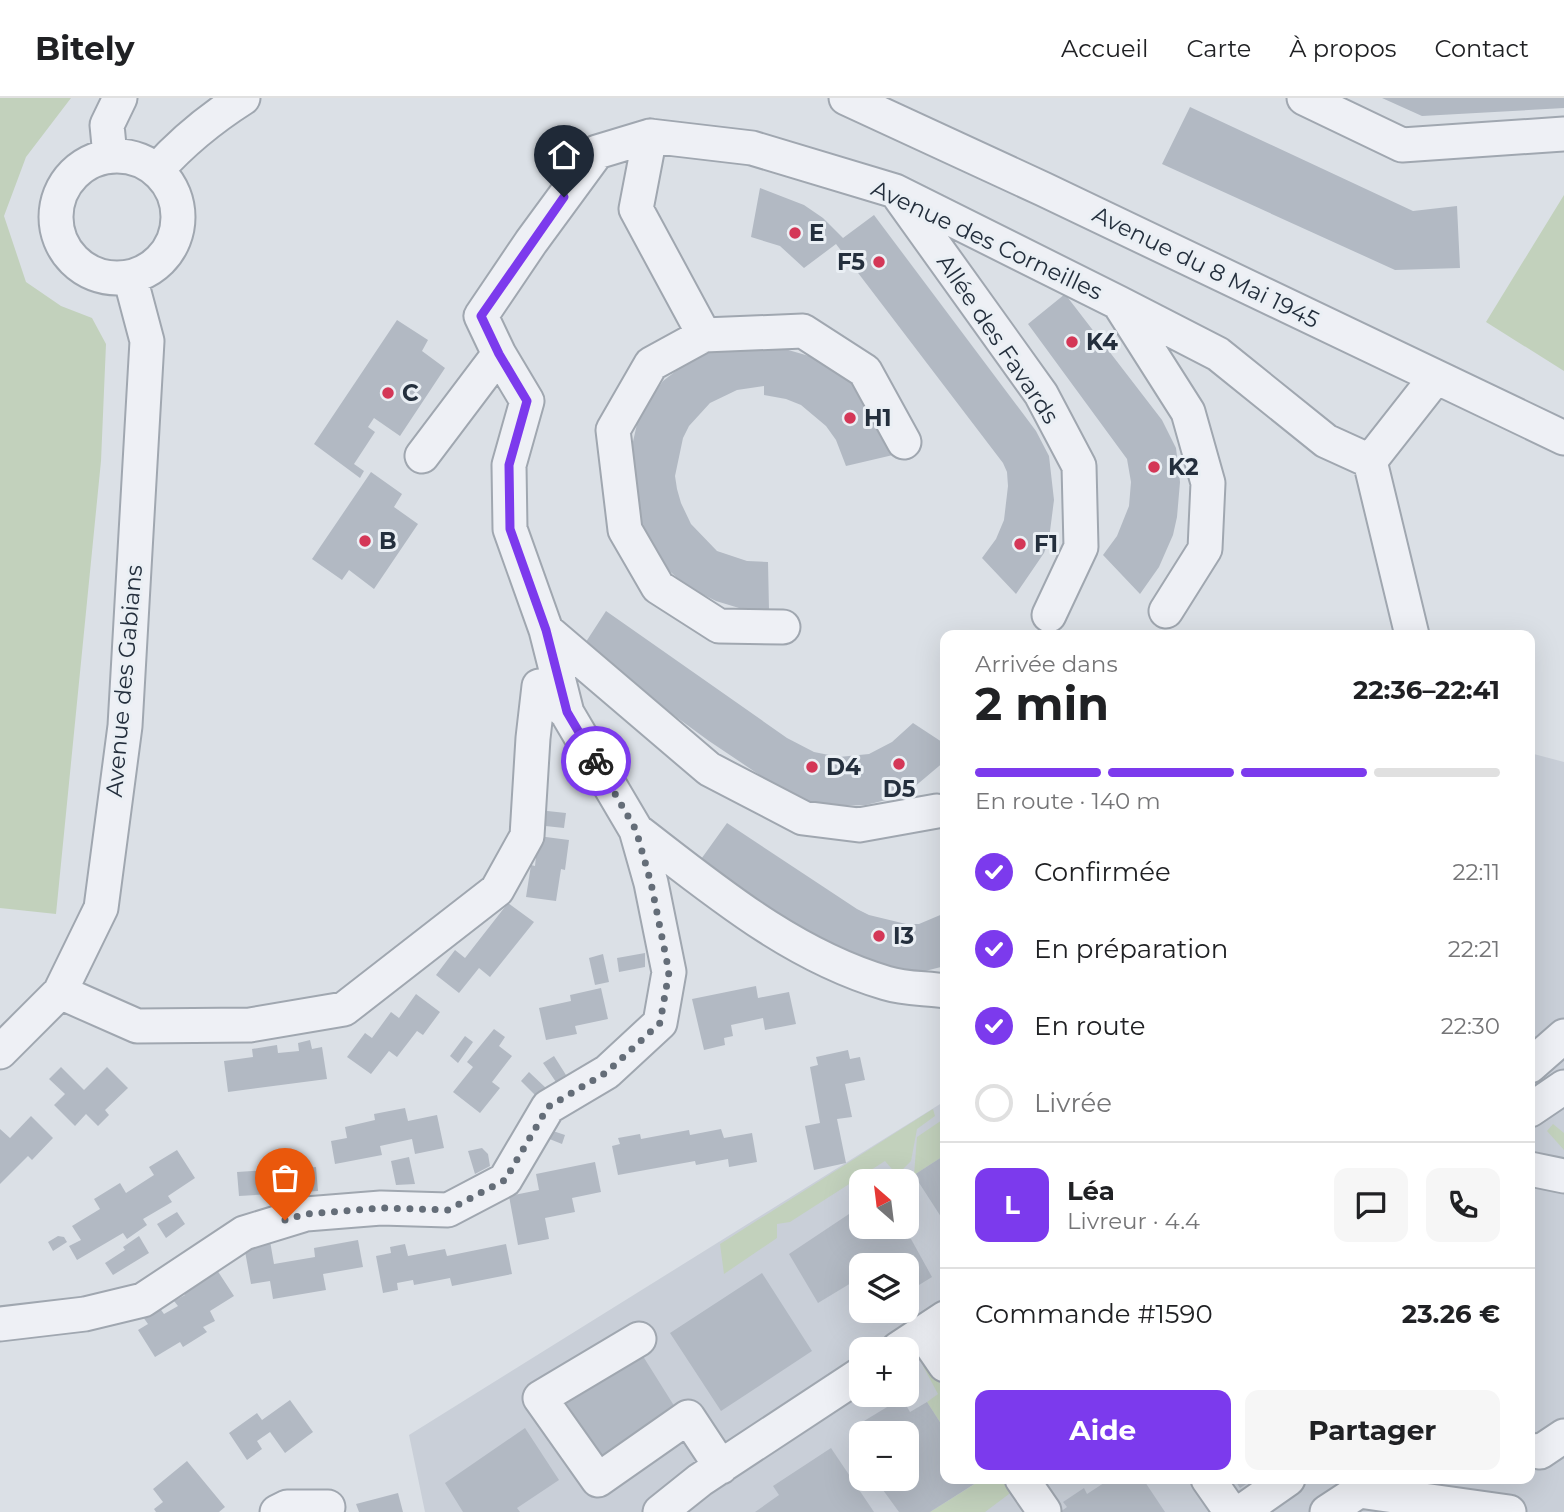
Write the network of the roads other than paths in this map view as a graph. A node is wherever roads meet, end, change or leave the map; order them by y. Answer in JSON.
{"nodes":[{"id":1,"x":120,"y":98,"type":"edge"},
{"id":2,"x":243,"y":98,"type":"edge"},
{"id":3,"x":846,"y":98,"type":"edge"},
{"id":4,"x":1304,"y":98,"type":"edge"},
{"id":5,"x":1564,"y":134,"type":"edge"},
{"id":6,"x":650,"y":136,"type":"junction"},
{"id":7,"x":110,"y":156,"type":"junction"},
{"id":8,"x":157,"y":170,"type":"junction"},
{"id":9,"x":895,"y":191,"type":"junction"},
{"id":10,"x":130,"y":277,"type":"junction"},
{"id":11,"x":1119,"y":303,"type":"junction"},
{"id":12,"x":704,"y":335,"type":"junction"},
{"id":13,"x":499,"y":354,"type":"junction"},
{"id":14,"x":1436,"y":377,"type":"junction"},
{"id":15,"x":1564,"y":438,"type":"edge"},
{"id":16,"x":904,"y":442,"type":"dead end"},
{"id":17,"x":422,"y":456,"type":"dead end"},
{"id":18,"x":1370,"y":461,"type":"junction"},
{"id":19,"x":1166,"y":611,"type":"dead end"},
{"id":20,"x":1049,"y":615,"type":"dead end"},
{"id":21,"x":783,"y":626,"type":"dead end"},
{"id":22,"x":546,"y":630,"type":"junction"},
{"id":23,"x":1411,"y":630,"type":"edge"},
{"id":24,"x":567,"y":712,"type":"junction"},
{"id":25,"x":937,"y":811,"type":"dead end"},
{"id":26,"x":636,"y":830,"type":"junction"},
{"id":27,"x":940,"y":990,"type":"edge"},
{"id":28,"x":60,"y":992,"type":"junction"},
{"id":29,"x":1564,"y":1036,"type":"edge"},
{"id":30,"x":0,"y":1052,"type":"edge"},
{"id":31,"x":1535,"y":1062,"type":"edge"},
{"id":32,"x":1564,"y":1087,"type":"edge"},
{"id":33,"x":1535,"y":1107,"type":"edge"},
{"id":34,"x":1535,"y":1170,"type":"edge"},
{"id":35,"x":1564,"y":1176,"type":"edge"},
{"id":36,"x":0,"y":1324,"type":"edge"},
{"id":37,"x":922,"y":1333,"type":"edge"},
{"id":38,"x":639,"y":1339,"type":"dead end"},
{"id":39,"x":940,"y":1358,"type":"edge"},
{"id":40,"x":849,"y":1382,"type":"edge"},
{"id":41,"x":1564,"y":1436,"type":"edge"},
{"id":42,"x":1535,"y":1451,"type":"edge"},
{"id":43,"x":721,"y":1467,"type":"junction"},
{"id":44,"x":1025,"y":1484,"type":"edge"},
{"id":45,"x":1211,"y":1484,"type":"edge"},
{"id":46,"x":1281,"y":1484,"type":"edge"},
{"id":47,"x":1375,"y":1486,"type":"edge"},
{"id":48,"x":274,"y":1506,"type":"edge"},
{"id":49,"x":328,"y":1507,"type":"dead end"},
{"id":50,"x":1044,"y":1511,"type":"edge"},
{"id":51,"x":660,"y":1512,"type":"edge"},
{"id":52,"x":1231,"y":1512,"type":"edge"},
{"id":53,"x":1241,"y":1512,"type":"edge"},
{"id":54,"x":1327,"y":1512,"type":"edge"},
{"id":55,"x":1510,"y":1512,"type":"edge"}],
"edges":[{"from":1,"to":7,"type":"street"},
{"from":2,"to":8,"type":"street"},
{"from":3,"to":14,"type":"street","name":"Avenue du 8 Mai 1945"},
{"from":4,"to":5,"type":"street"},
{"from":6,"to":9,"type":"street","name":"Avenue des Corneilles"},
{"from":6,"to":12,"type":"street"},
{"from":6,"to":13,"type":"street","name":"Avenue des Corneilles"},
{"from":7,"to":8,"type":"street"},
{"from":7,"to":10,"type":"street"},
{"from":8,"to":10,"type":"street"},
{"from":9,"to":11,"type":"street","name":"Avenue des Corneilles"},
{"from":9,"to":20,"type":"street","name":"Allée des Favards"},
{"from":10,"to":28,"type":"street","name":"Avenue des Gabians"},
{"from":11,"to":18,"type":"street","name":"Avenue des Corneilles"},
{"from":11,"to":19,"type":"street"},
{"from":12,"to":16,"type":"street"},
{"from":12,"to":21,"type":"street"},
{"from":13,"to":17,"type":"street"},
{"from":13,"to":22,"type":"street","name":"Avenue des Corneilles"},
{"from":14,"to":15,"type":"street","name":"Avenue du 8 Mai 1945"},
{"from":14,"to":18,"type":"street"},
{"from":18,"to":23,"type":"street"},
{"from":22,"to":24,"type":"street","name":"Avenue des Corneilles"},
{"from":22,"to":25,"type":"street"},
{"from":24,"to":26,"type":"street"},
{"from":24,"to":28,"type":"street"},
{"from":26,"to":27,"type":"street"},
{"from":26,"to":36,"type":"street"},
{"from":28,"to":30,"type":"street","name":"Avenue des Gabians"},
{"from":29,"to":31,"type":"street"},
{"from":32,"to":33,"type":"street"},
{"from":34,"to":35,"type":"street"},
{"from":37,"to":39,"type":"street"},
{"from":38,"to":43,"type":"street"},
{"from":40,"to":43,"type":"street"},
{"from":41,"to":42,"type":"street"},
{"from":43,"to":51,"type":"street"},
{"from":44,"to":50,"type":"street"},
{"from":45,"to":52,"type":"street"},
{"from":46,"to":53,"type":"street"},
{"from":47,"to":54,"type":"street"},
{"from":47,"to":55,"type":"street"},
{"from":48,"to":49,"type":"street"}]}
